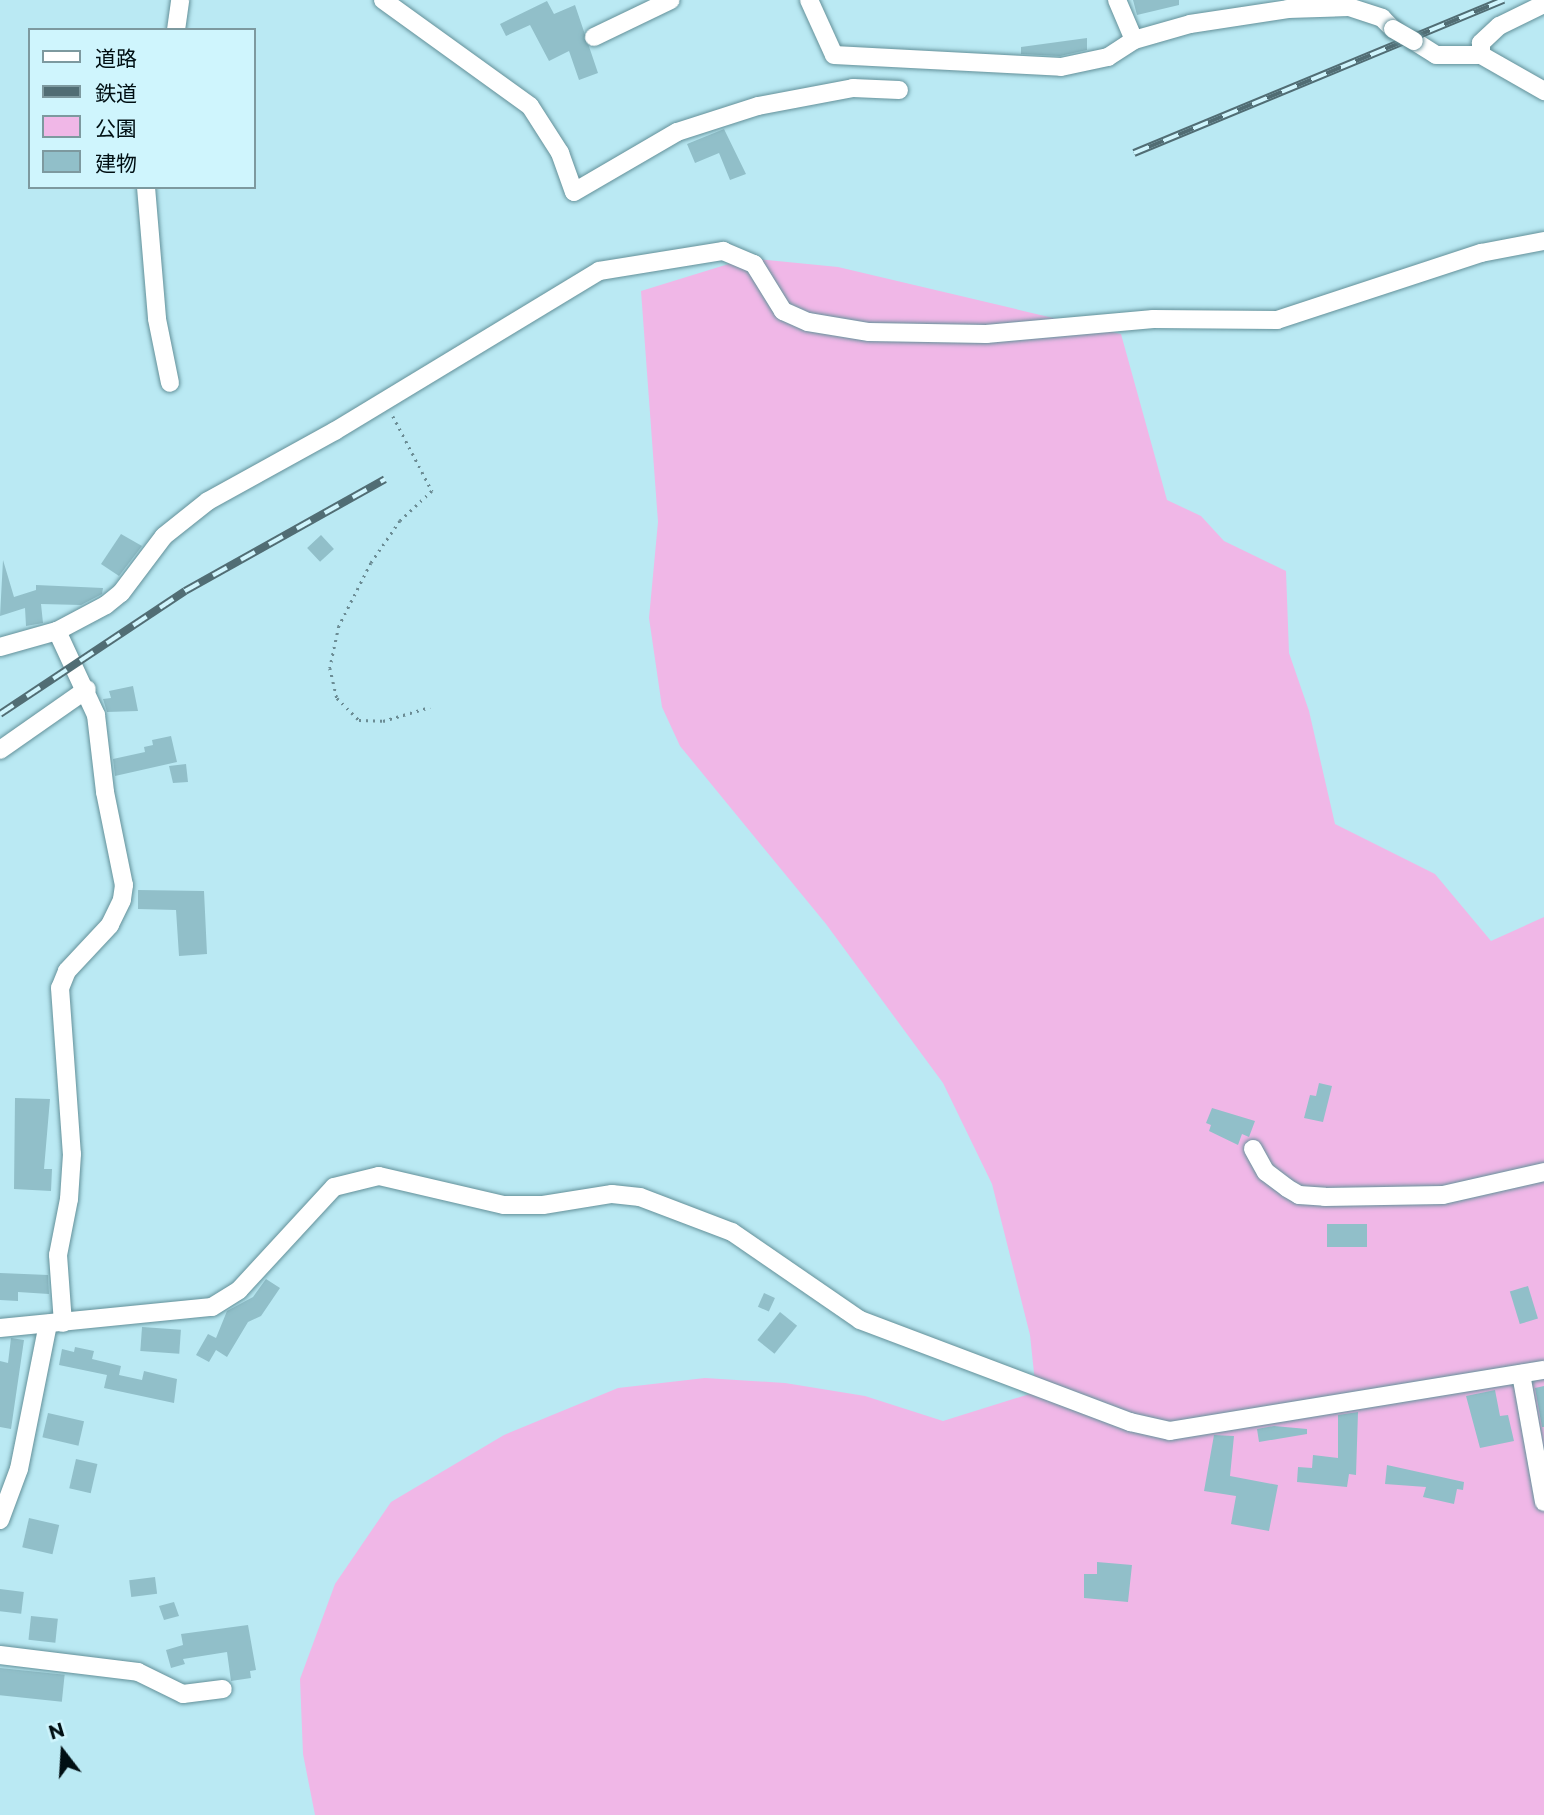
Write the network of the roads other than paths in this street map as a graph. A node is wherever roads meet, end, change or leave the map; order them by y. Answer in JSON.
{"nodes":[{"id":1,"x":180,"y":0,"type":"edge"},
{"id":2,"x":383,"y":0,"type":"edge"},
{"id":3,"x":671,"y":0,"type":"edge"},
{"id":4,"x":809,"y":0,"type":"edge"},
{"id":5,"x":1117,"y":0,"type":"edge"},
{"id":6,"x":1544,"y":4,"type":"edge"},
{"id":7,"x":176,"y":28,"type":"edge"},
{"id":8,"x":594,"y":37,"type":"dead end"},
{"id":9,"x":1133,"y":40,"type":"junction"},
{"id":10,"x":1481,"y":55,"type":"junction"},
{"id":11,"x":899,"y":90,"type":"dead end"},
{"id":12,"x":1544,"y":91,"type":"edge"},
{"id":13,"x":146,"y":189,"type":"edge"},
{"id":14,"x":1544,"y":241,"type":"edge"},
{"id":15,"x":170,"y":383,"type":"dead end"},
{"id":16,"x":57,"y":631,"type":"junction"},
{"id":17,"x":0,"y":647,"type":"edge"},
{"id":18,"x":87,"y":689,"type":"junction"},
{"id":19,"x":0,"y":750,"type":"edge"},
{"id":20,"x":1252,"y":1149,"type":"dead end"},
{"id":21,"x":1544,"y":1172,"type":"edge"},
{"id":22,"x":55,"y":1323,"type":"junction"},
{"id":23,"x":0,"y":1328,"type":"edge"},
{"id":24,"x":1544,"y":1370,"type":"edge"},
{"id":25,"x":1521,"y":1374,"type":"junction"},
{"id":26,"x":1544,"y":1502,"type":"edge"},
{"id":27,"x":0,"y":1520,"type":"edge"},
{"id":28,"x":0,"y":1655,"type":"edge"},
{"id":29,"x":223,"y":1689,"type":"dead end"}],
"edges":[{"from":1,"to":7,"type":"street"},
{"from":2,"to":11,"type":"street"},
{"from":3,"to":8,"type":"street"},
{"from":4,"to":9,"type":"street"},
{"from":5,"to":9,"type":"street"},
{"from":6,"to":10,"type":"street"},
{"from":9,"to":10,"type":"street","bridge":true},
{"from":10,"to":12,"type":"street"},
{"from":13,"to":15,"type":"street"},
{"from":14,"to":16,"type":"street"},
{"from":16,"to":17,"type":"street"},
{"from":16,"to":18,"type":"street"},
{"from":18,"to":19,"type":"street"},
{"from":18,"to":22,"type":"street"},
{"from":20,"to":21,"type":"street"},
{"from":22,"to":23,"type":"street"},
{"from":22,"to":25,"type":"street"},
{"from":22,"to":27,"type":"street"},
{"from":24,"to":25,"type":"street"},
{"from":25,"to":26,"type":"street"},
{"from":28,"to":29,"type":"street"}]}
